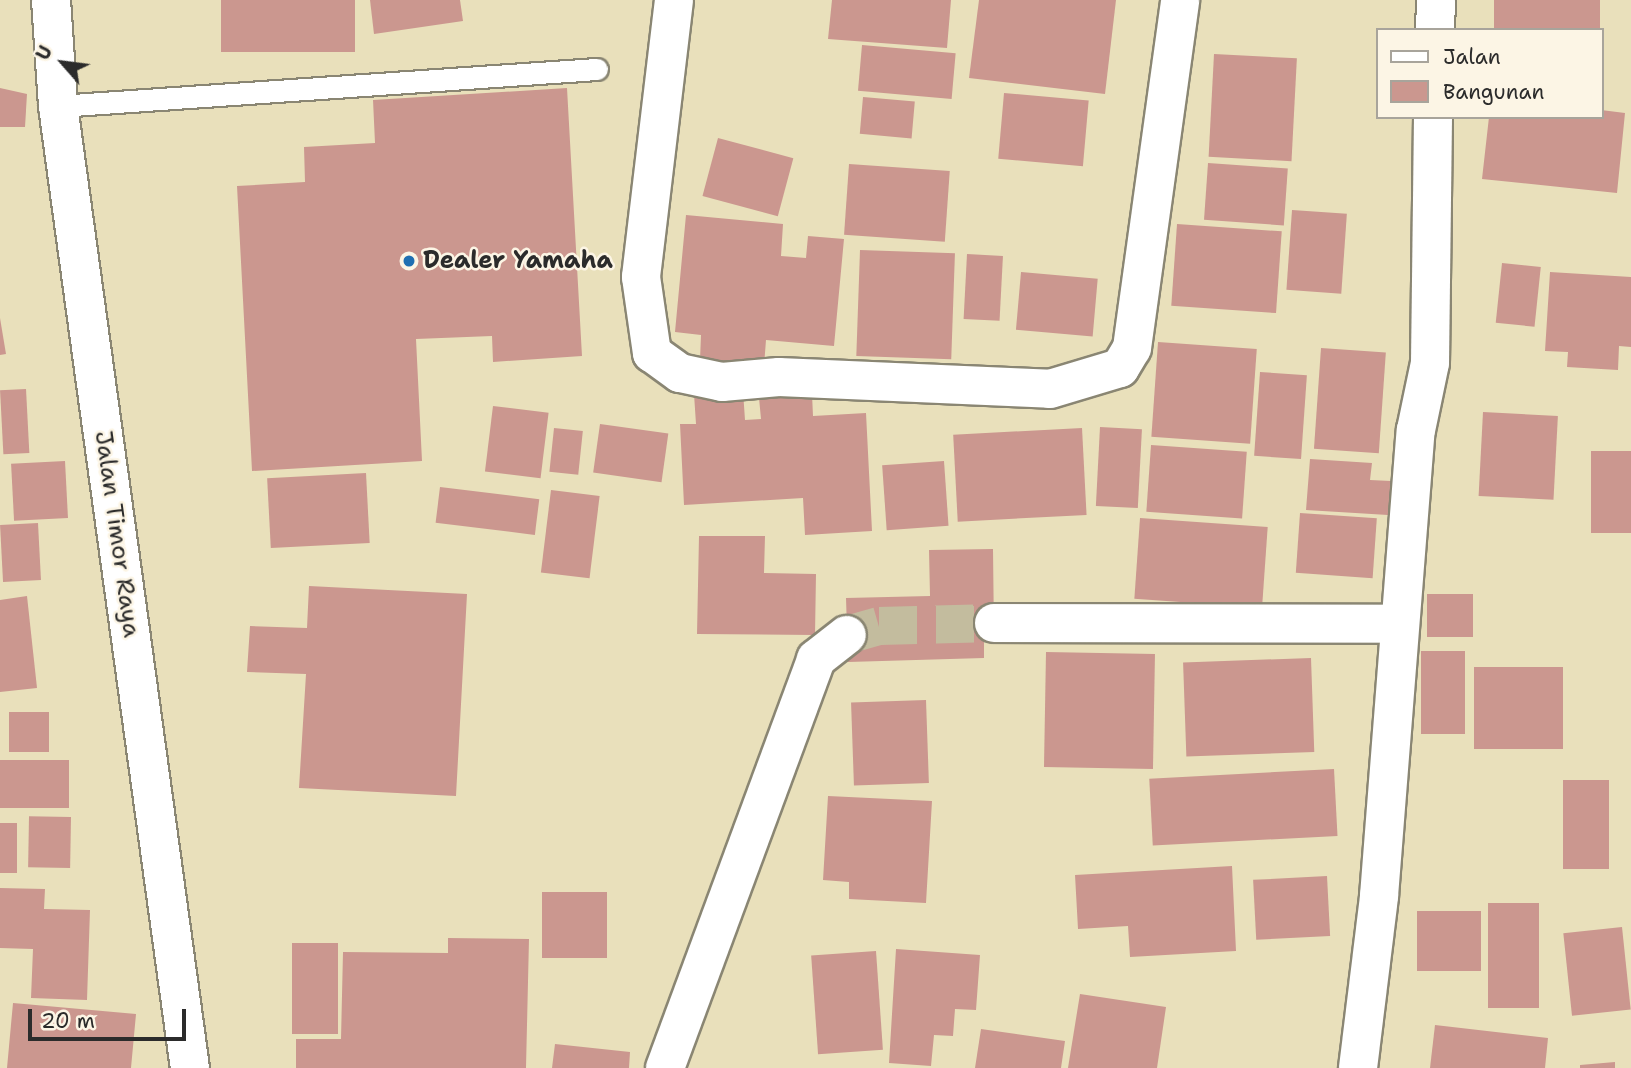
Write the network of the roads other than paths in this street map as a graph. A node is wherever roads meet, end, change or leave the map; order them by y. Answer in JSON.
{"nodes":[{"id":1,"x":51,"y":0,"type":"edge"},
{"id":2,"x":674,"y":0,"type":"edge"},
{"id":3,"x":1180,"y":0,"type":"edge"},
{"id":4,"x":1436,"y":0,"type":"edge"},
{"id":5,"x":1435,"y":28,"type":"edge"},
{"id":6,"x":597,"y":69,"type":"dead end"},
{"id":7,"x":58,"y":106,"type":"junction"},
{"id":8,"x":1433,"y":119,"type":"edge"},
{"id":9,"x":994,"y":623,"type":"tunnel mouth"},
{"id":10,"x":1400,"y":624,"type":"junction"},
{"id":11,"x":847,"y":635,"type":"tunnel mouth"},
{"id":12,"x":190,"y":1068,"type":"edge"},
{"id":13,"x":665,"y":1068,"type":"edge"},
{"id":14,"x":1358,"y":1068,"type":"edge"}],
"edges":[{"from":1,"to":7,"type":"main road","name":"Jalan Timor Raya"},
{"from":2,"to":3,"type":"main road"},
{"from":4,"to":5,"type":"main road"},
{"from":6,"to":7,"type":"lane"},
{"from":7,"to":12,"type":"main road","name":"Jalan Timor Raya"},
{"from":8,"to":10,"type":"main road"},
{"from":9,"to":10,"type":"main road"},
{"from":10,"to":14,"type":"main road"},
{"from":11,"to":13,"type":"main road"}]}
